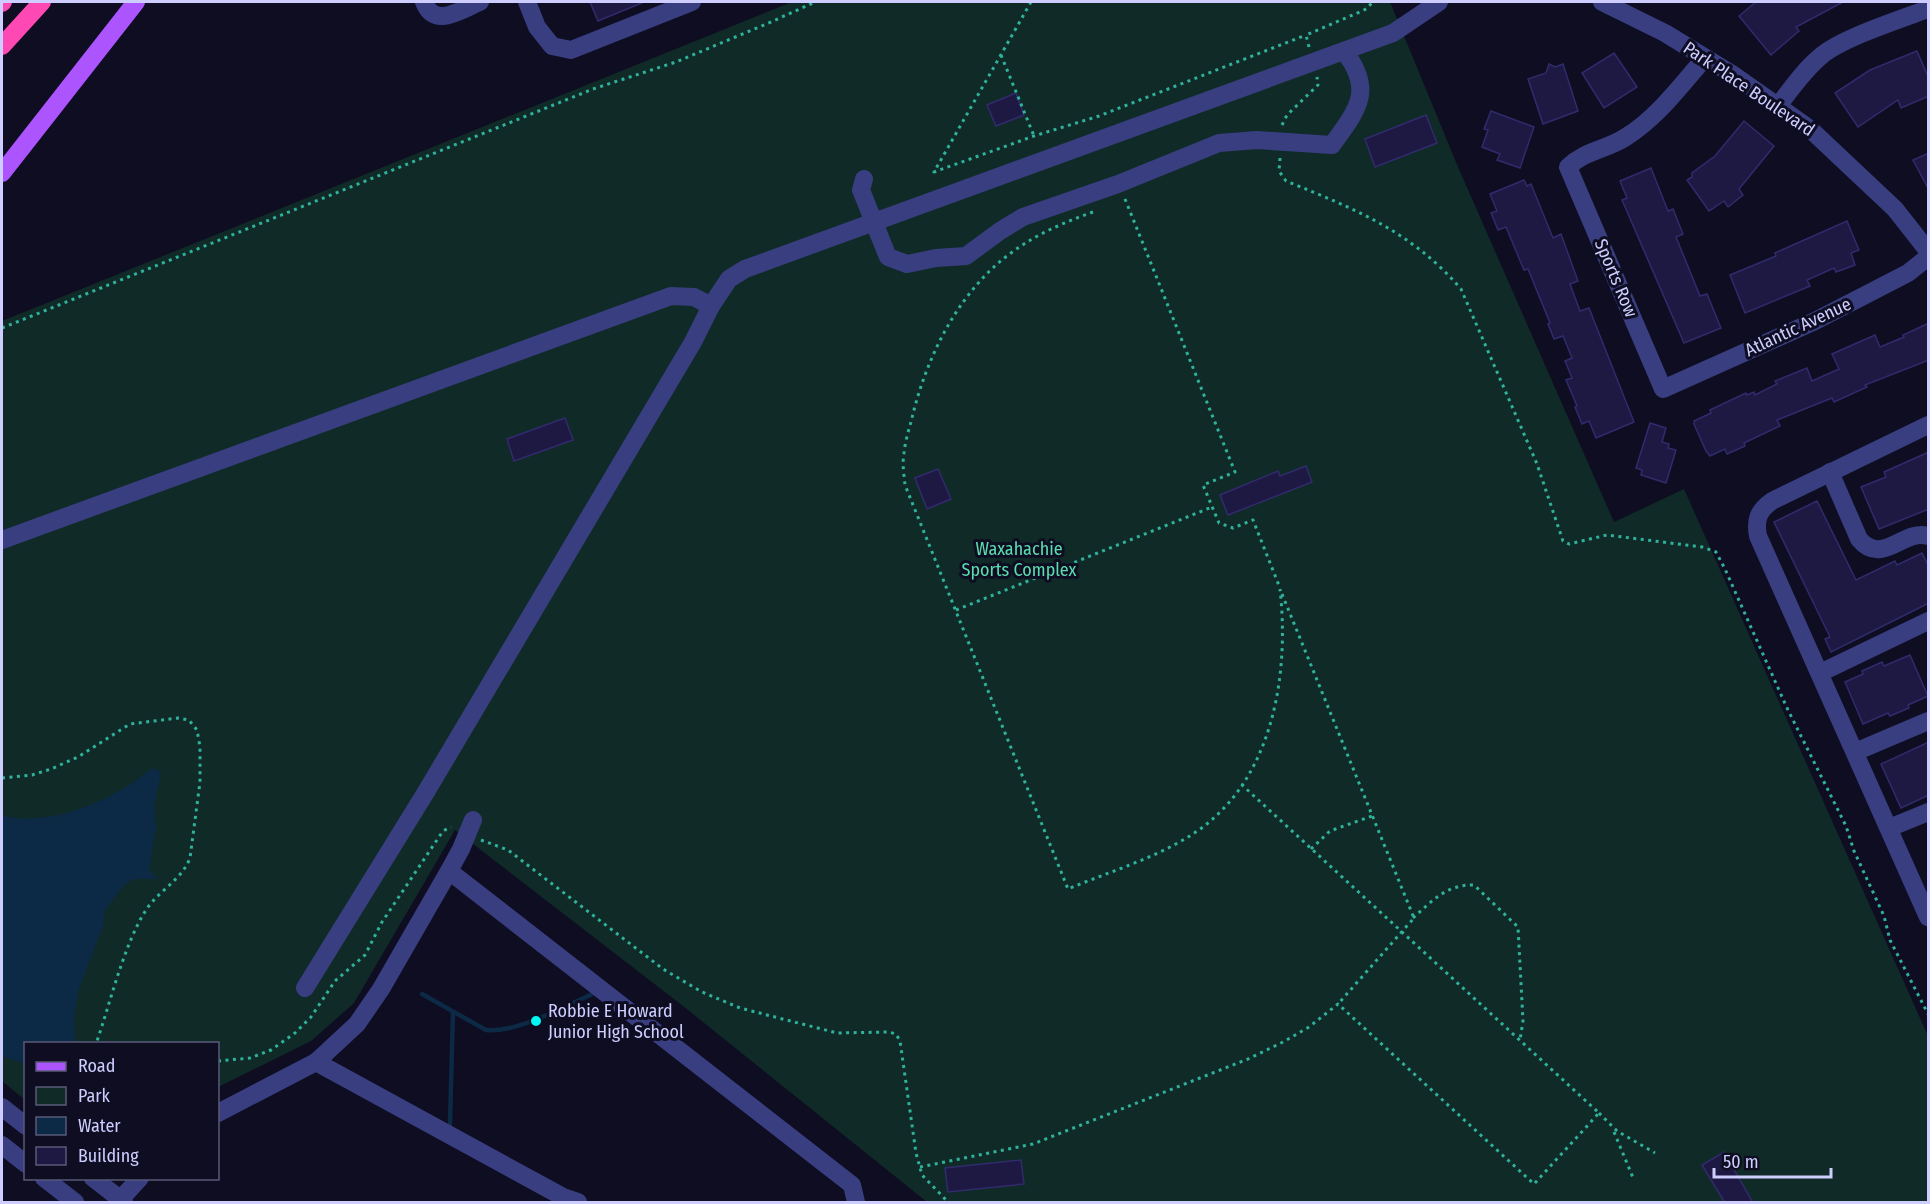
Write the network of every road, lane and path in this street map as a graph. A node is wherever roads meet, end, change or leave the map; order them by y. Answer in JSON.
{"nodes":[{"id":1,"x":42,"y":2,"type":"edge"},
{"id":2,"x":136,"y":2,"type":"edge"},
{"id":3,"x":424,"y":2,"type":"edge"},
{"id":4,"x":480,"y":2,"type":"edge"},
{"id":5,"x":527,"y":2,"type":"edge"},
{"id":6,"x":692,"y":2,"type":"edge"},
{"id":7,"x":815,"y":2,"type":"edge"},
{"id":8,"x":1031,"y":2,"type":"edge"},
{"id":9,"x":1372,"y":2,"type":"edge"},
{"id":10,"x":1439,"y":2,"type":"edge"},
{"id":11,"x":1602,"y":2,"type":"edge"},
{"id":12,"x":1929,"y":9,"type":"edge"},
{"id":13,"x":1306,"y":35,"type":"junction"},
{"id":14,"x":2,"y":46,"type":"edge"},
{"id":15,"x":1344,"y":51,"type":"junction"},
{"id":16,"x":1000,"y":55,"type":"junction"},
{"id":17,"x":1705,"y":58,"type":"junction"},
{"id":18,"x":1313,"y":62,"type":"junction"},
{"id":19,"x":1778,"y":106,"type":"junction"},
{"id":20,"x":1034,"y":136,"type":"junction"},
{"id":21,"x":1281,"y":141,"type":"junction"},
{"id":22,"x":2,"y":173,"type":"edge"},
{"id":23,"x":864,"y":179,"type":"dead end"},
{"id":24,"x":1118,"y":184,"type":"junction"},
{"id":25,"x":1095,"y":211,"type":"dead end"},
{"id":26,"x":874,"y":222,"type":"junction"},
{"id":27,"x":1929,"y":251,"type":"edge"},
{"id":28,"x":1929,"y":257,"type":"edge"},
{"id":29,"x":711,"y":306,"type":"junction"},
{"id":30,"x":2,"y":328,"type":"edge"},
{"id":31,"x":1663,"y":389,"type":"joint"},
{"id":32,"x":1929,"y":425,"type":"edge"},
{"id":33,"x":1830,"y":472,"type":"junction"},
{"id":34,"x":1212,"y":507,"type":"junction"},
{"id":35,"x":1929,"y":536,"type":"edge"},
{"id":36,"x":2,"y":540,"type":"edge"},
{"id":37,"x":1280,"y":589,"type":"junction"},
{"id":38,"x":956,"y":610,"type":"junction"},
{"id":39,"x":1929,"y":621,"type":"edge"},
{"id":40,"x":1820,"y":673,"type":"junction"},
{"id":41,"x":1929,"y":720,"type":"edge"},
{"id":42,"x":1855,"y":752,"type":"junction"},
{"id":43,"x":2,"y":778,"type":"edge"},
{"id":44,"x":1242,"y":785,"type":"junction"},
{"id":45,"x":1929,"y":812,"type":"edge"},
{"id":46,"x":1372,"y":816,"type":"junction"},
{"id":47,"x":471,"y":827,"type":"junction"},
{"id":48,"x":1889,"y":828,"type":"junction"},
{"id":49,"x":1311,"y":849,"type":"junction"},
{"id":50,"x":448,"y":871,"type":"junction"},
{"id":51,"x":1929,"y":917,"type":"edge"},
{"id":52,"x":1413,"y":918,"type":"junction"},
{"id":53,"x":1401,"y":931,"type":"junction"},
{"id":54,"x":305,"y":988,"type":"dead end"},
{"id":55,"x":1338,"y":1004,"type":"junction"},
{"id":56,"x":1929,"y":1014,"type":"edge"},
{"id":57,"x":1520,"y":1040,"type":"junction"},
{"id":58,"x":97,"y":1042,"type":"edge"},
{"id":59,"x":219,"y":1061,"type":"edge"},
{"id":60,"x":316,"y":1062,"type":"junction"},
{"id":61,"x":2,"y":1107,"type":"edge"},
{"id":62,"x":219,"y":1112,"type":"edge"},
{"id":63,"x":1599,"y":1113,"type":"junction"},
{"id":64,"x":24,"y":1124,"type":"edge"},
{"id":65,"x":1612,"y":1127,"type":"junction"},
{"id":66,"x":2,"y":1145,"type":"edge"},
{"id":67,"x":1654,"y":1153,"type":"dead end"},
{"id":68,"x":24,"y":1162,"type":"edge"},
{"id":69,"x":920,"y":1167,"type":"junction"},
{"id":70,"x":45,"y":1180,"type":"edge"},
{"id":71,"x":94,"y":1180,"type":"edge"},
{"id":72,"x":139,"y":1180,"type":"edge"},
{"id":73,"x":1634,"y":1180,"type":"dead end"},
{"id":74,"x":121,"y":1202,"type":"edge"},
{"id":75,"x":75,"y":1203,"type":"edge"},
{"id":76,"x":578,"y":1203,"type":"edge"},
{"id":77,"x":856,"y":1203,"type":"edge"},
{"id":78,"x":948,"y":1203,"type":"edge"}],
"edges":[{"from":1,"to":14,"type":"highway"},
{"from":2,"to":22,"type":"main road"},
{"from":3,"to":4,"type":"street"},
{"from":5,"to":6,"type":"street"},
{"from":7,"to":30,"type":"path"},
{"from":8,"to":16,"type":"path"},
{"from":9,"to":13,"type":"path"},
{"from":10,"to":15,"type":"street"},
{"from":11,"to":17,"type":"street","name":"Park Place Boulevard"},
{"from":12,"to":19,"type":"street"},
{"from":13,"to":18,"type":"path"},
{"from":13,"to":20,"type":"path"},
{"from":15,"to":18,"type":"street"},
{"from":15,"to":21,"type":"street"},
{"from":16,"to":20,"type":"path"},
{"from":16,"to":20,"type":"path"},
{"from":17,"to":19,"type":"street","name":"Park Place Boulevard"},
{"from":17,"to":31,"type":"street","name":"Sports Row"},
{"from":18,"to":21,"type":"path"},
{"from":18,"to":26,"type":"street"},
{"from":19,"to":27,"type":"street","name":"Park Place Boulevard"},
{"from":21,"to":24,"type":"street"},
{"from":21,"to":56,"type":"path"},
{"from":23,"to":26,"type":"street"},
{"from":24,"to":26,"type":"street"},
{"from":24,"to":34,"type":"path"},
{"from":25,"to":38,"type":"path"},
{"from":26,"to":29,"type":"street"},
{"from":28,"to":31,"type":"street","name":"Atlantic Avenue"},
{"from":29,"to":36,"type":"street"},
{"from":29,"to":54,"type":"street"},
{"from":32,"to":33,"type":"street"},
{"from":33,"to":35,"type":"street"},
{"from":33,"to":40,"type":"street"},
{"from":34,"to":37,"type":"path"},
{"from":34,"to":38,"type":"path"},
{"from":37,"to":44,"type":"path"},
{"from":37,"to":46,"type":"path"},
{"from":38,"to":44,"type":"path"},
{"from":39,"to":40,"type":"street"},
{"from":40,"to":42,"type":"street"},
{"from":41,"to":42,"type":"street"},
{"from":42,"to":48,"type":"street"},
{"from":43,"to":58,"type":"path"},
{"from":44,"to":49,"type":"path"},
{"from":45,"to":48,"type":"street"},
{"from":46,"to":49,"type":"path"},
{"from":46,"to":52,"type":"path"},
{"from":47,"to":50,"type":"street"},
{"from":47,"to":59,"type":"path"},
{"from":47,"to":69,"type":"path"},
{"from":48,"to":51,"type":"street"},
{"from":49,"to":53,"type":"path"},
{"from":50,"to":60,"type":"street"},
{"from":50,"to":77,"type":"street"},
{"from":52,"to":53,"type":"path"},
{"from":52,"to":57,"type":"path"},
{"from":53,"to":55,"type":"path"},
{"from":53,"to":57,"type":"path"},
{"from":55,"to":63,"type":"path"},
{"from":55,"to":69,"type":"path"},
{"from":57,"to":63,"type":"path"},
{"from":60,"to":62,"type":"street"},
{"from":60,"to":76,"type":"street"},
{"from":61,"to":64,"type":"street"},
{"from":63,"to":65,"type":"path"},
{"from":65,"to":67,"type":"path"},
{"from":65,"to":73,"type":"path"},
{"from":66,"to":68,"type":"street"},
{"from":69,"to":78,"type":"path"},
{"from":70,"to":75,"type":"street"},
{"from":71,"to":74,"type":"street"},
{"from":72,"to":74,"type":"street"}]}
